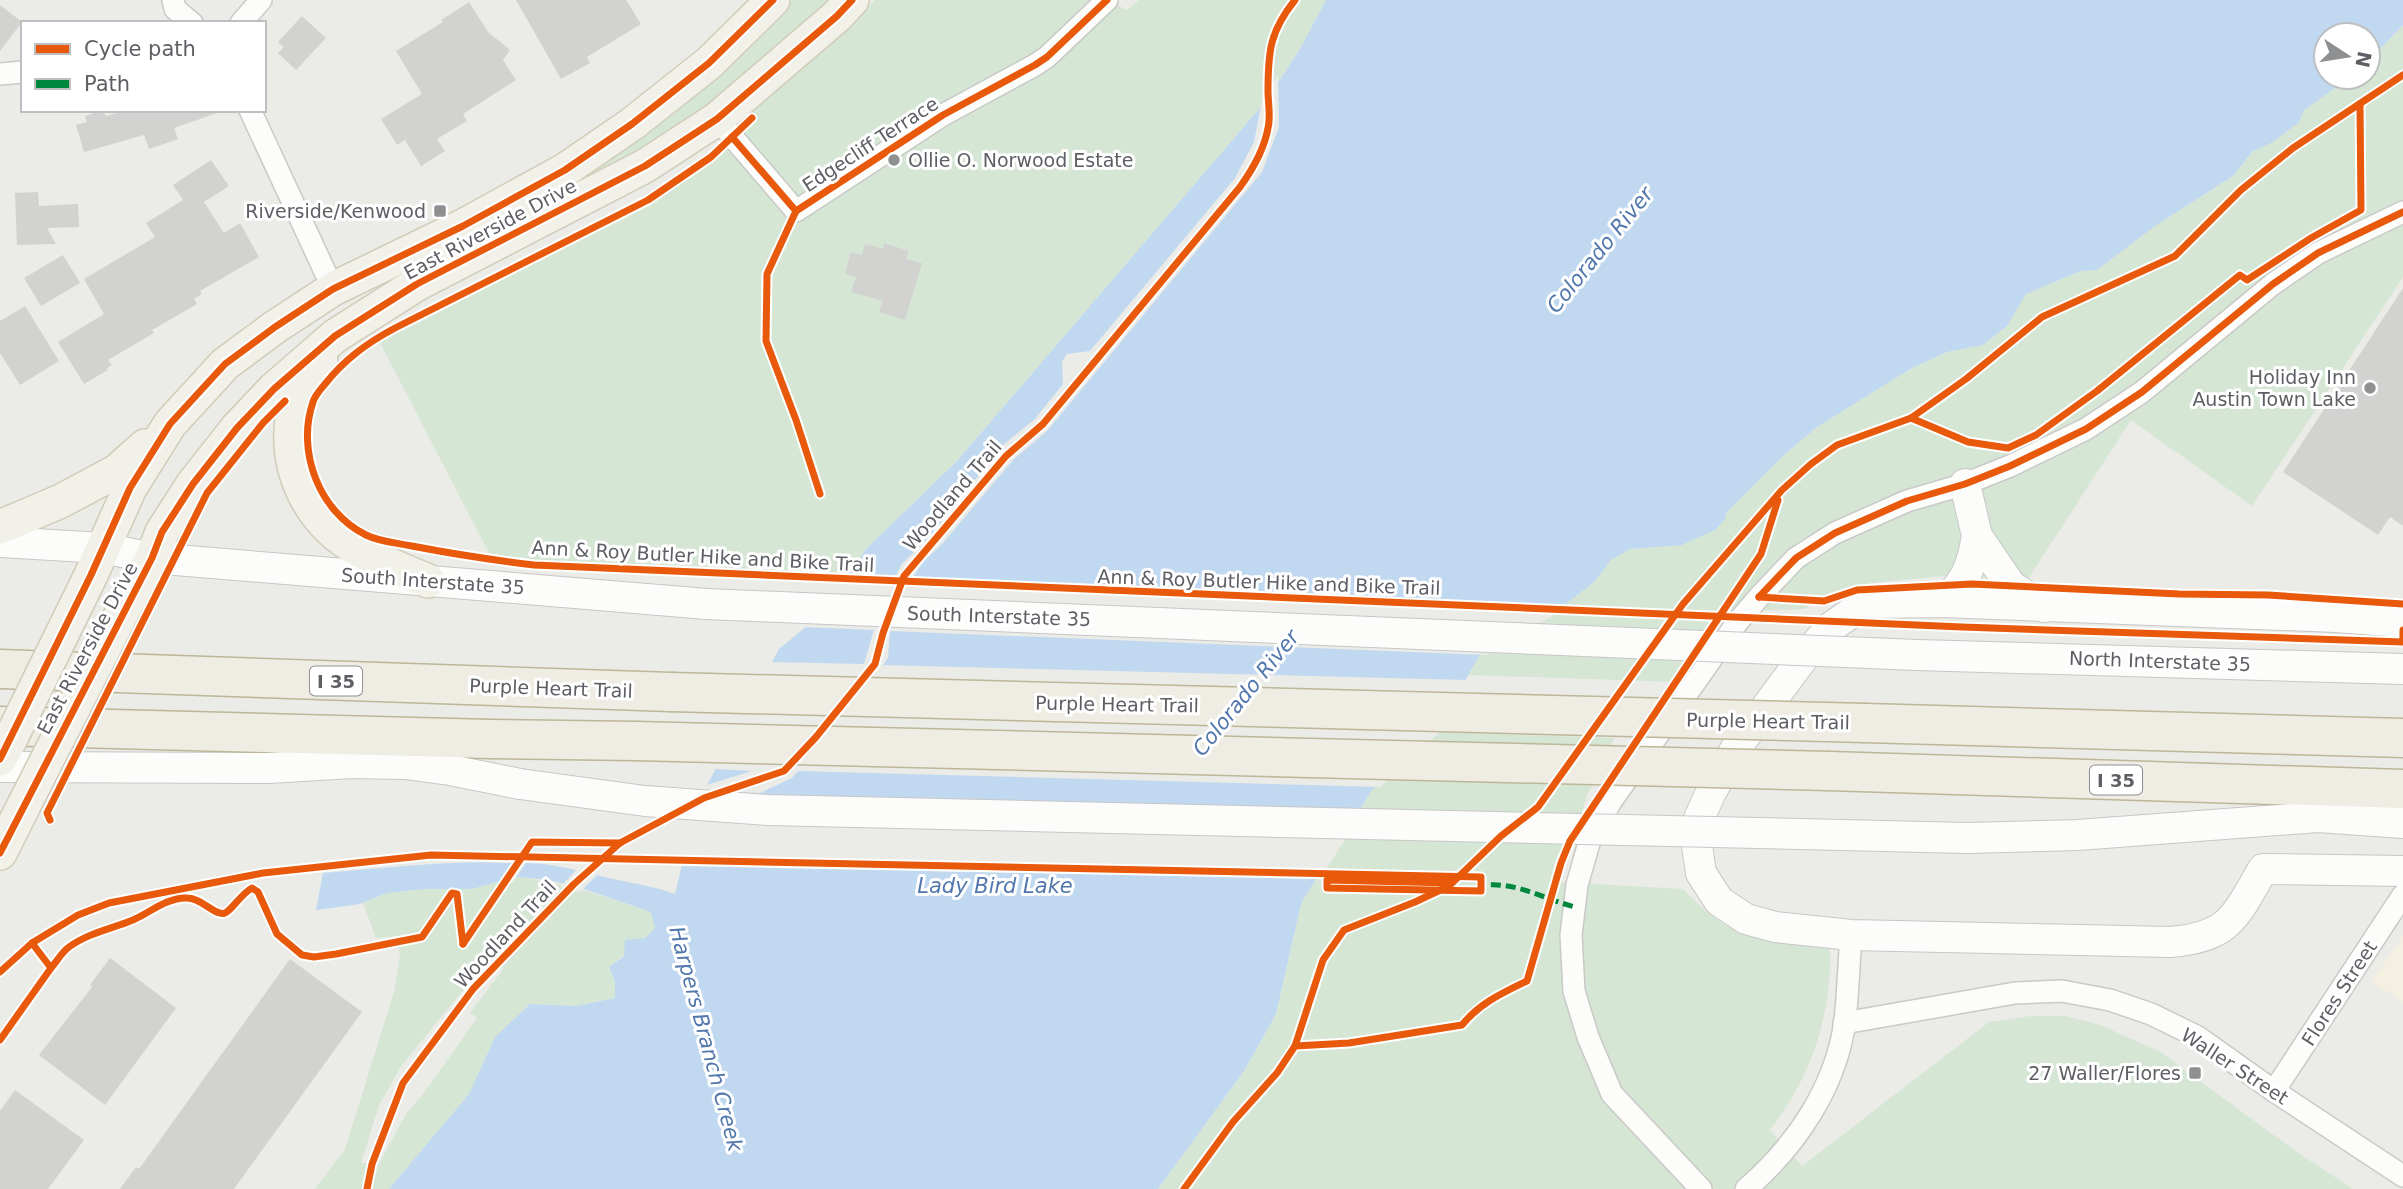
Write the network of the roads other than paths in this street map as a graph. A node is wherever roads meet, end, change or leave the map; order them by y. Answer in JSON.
{"nodes":[{"id":1,"x":173,"y":0,"type":"edge"},
{"id":2,"x":261,"y":0,"type":"edge"},
{"id":3,"x":773,"y":0,"type":"edge"},
{"id":4,"x":852,"y":0,"type":"edge"},
{"id":5,"x":1107,"y":0,"type":"edge"},
{"id":6,"x":190,"y":21,"type":"edge"},
{"id":7,"x":243,"y":21,"type":"edge"},
{"id":8,"x":21,"y":72,"type":"edge"},
{"id":9,"x":0,"y":74,"type":"edge"},
{"id":10,"x":251,"y":112,"type":"edge"},
{"id":11,"x":717,"y":119,"type":"junction"},
{"id":12,"x":2403,"y":212,"type":"edge"},
{"id":13,"x":333,"y":289,"type":"junction"},
{"id":14,"x":335,"y":336,"type":"junction"},
{"id":15,"x":170,"y":424,"type":"junction"},
{"id":16,"x":1965,"y":484,"type":"junction"},
{"id":17,"x":0,"y":527,"type":"edge"},
{"id":18,"x":1977,"y":536,"type":"junction"},
{"id":19,"x":0,"y":542,"type":"edge"},
{"id":20,"x":152,"y":558,"type":"junction"},
{"id":21,"x":97,"y":561,"type":"junction"},
{"id":22,"x":428,"y":581,"type":"junction"},
{"id":23,"x":1942,"y":602,"type":"junction"},
{"id":24,"x":2044,"y":607,"type":"junction"},
{"id":25,"x":2403,"y":622,"type":"edge"},
{"id":26,"x":1917,"y":655,"type":"joint"},
{"id":27,"x":0,"y":669,"type":"edge"},
{"id":28,"x":2403,"y":669,"type":"edge"},
{"id":29,"x":0,"y":726,"type":"edge"},
{"id":30,"x":2403,"y":738,"type":"edge"},
{"id":31,"x":0,"y":760,"type":"edge"},
{"id":32,"x":0,"y":767,"type":"edge"},
{"id":33,"x":2403,"y":789,"type":"edge"},
{"id":34,"x":2403,"y":823,"type":"edge"},
{"id":35,"x":2,"y":846,"type":"edge"},
{"id":36,"x":2403,"y":871,"type":"edge"},
{"id":37,"x":2403,"y":895,"type":"edge"},
{"id":38,"x":1852,"y":935,"type":"junction"},
{"id":39,"x":1844,"y":1023,"type":"junction"},
{"id":40,"x":2274,"y":1091,"type":"junction"},
{"id":41,"x":2403,"y":1177,"type":"edge"},
{"id":42,"x":1701,"y":1189,"type":"edge"},
{"id":43,"x":1746,"y":1189,"type":"edge"}],
"edges":[{"from":1,"to":6,"type":"street"},
{"from":2,"to":7,"type":"street"},
{"from":3,"to":13,"type":"main road","name":"East Riverside Drive"},
{"from":4,"to":11,"type":"main road","name":"East Riverside Drive"},
{"from":5,"to":11,"type":"street","name":"Edgecliff Terrace"},
{"from":8,"to":9,"type":"street"},
{"from":10,"to":13,"type":"street"},
{"from":11,"to":14,"type":"main road","name":"East Riverside Drive"},
{"from":12,"to":16,"type":"street"},
{"from":13,"to":15,"type":"main road","name":"East Riverside Drive"},
{"from":14,"to":20,"type":"main road","name":"East Riverside Drive"},
{"from":14,"to":22,"type":"main road"},
{"from":15,"to":17,"type":"main road"},
{"from":15,"to":21,"type":"main road","name":"East Riverside Drive"},
{"from":16,"to":18,"type":"main road"},
{"from":16,"to":42,"type":"street"},
{"from":18,"to":23,"type":"main road"},
{"from":18,"to":24,"type":"main road"},
{"from":19,"to":21,"type":"main road","name":"South Interstate 35"},
{"from":20,"to":21,"type":"main road","name":"South Interstate 35"},
{"from":20,"to":22,"type":"main road","name":"South Interstate 35"},
{"from":20,"to":35,"type":"main road","name":"East Riverside Drive","bridge":true},
{"from":21,"to":31,"type":"main road","name":"East Riverside Drive","bridge":true},
{"from":22,"to":26,"type":"main road","name":"South Interstate 35","bridge":true},
{"from":23,"to":24,"type":"main road"},
{"from":23,"to":38,"type":"main road"},
{"from":24,"to":25,"type":"main road"},
{"from":26,"to":28,"type":"main road","name":"North Interstate 35"},
{"from":27,"to":30,"type":"highway","name":"Purple Heart Trail","number":"I 35","bridge":true},
{"from":29,"to":33,"type":"highway","number":"I 35","bridge":true},
{"from":32,"to":34,"type":"main road","bridge":true},
{"from":36,"to":38,"type":"main road"},
{"from":37,"to":40,"type":"street","name":"Flores Street"},
{"from":38,"to":39,"type":"street"},
{"from":39,"to":40,"type":"street","name":"Waller Street"},
{"from":39,"to":43,"type":"street"},
{"from":40,"to":41,"type":"street","name":"Waller Street"}]}
